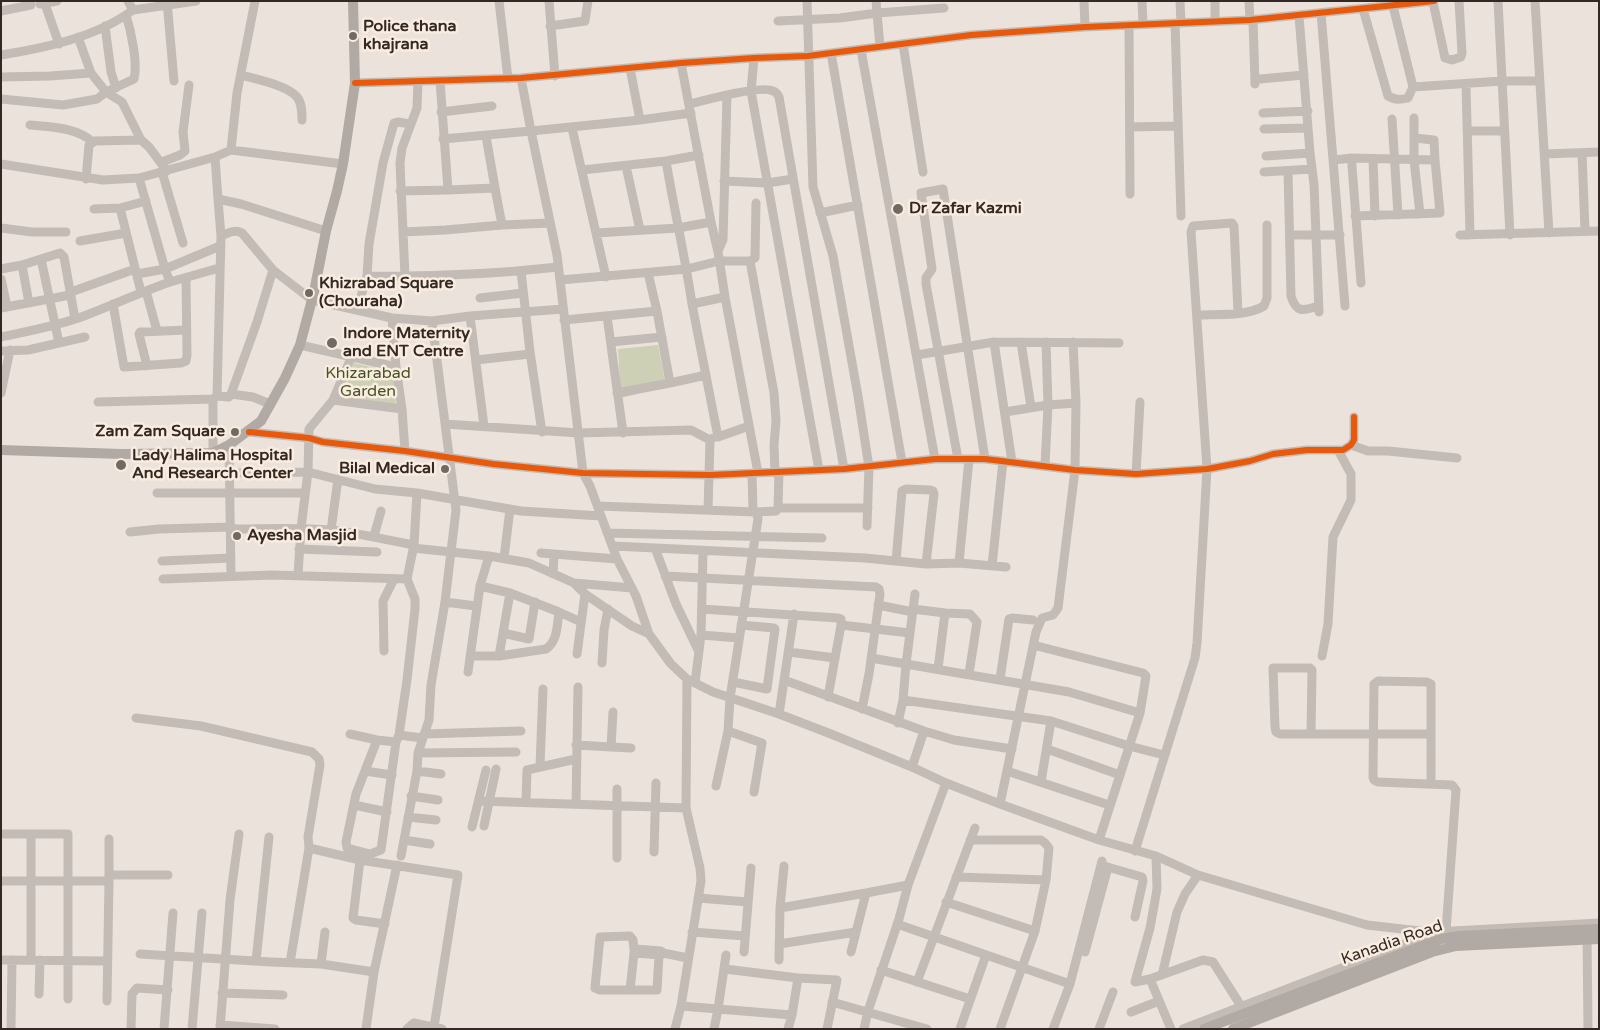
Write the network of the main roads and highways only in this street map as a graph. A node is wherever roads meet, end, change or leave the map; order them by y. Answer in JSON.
{"nodes":[{"id":1,"x":353,"y":1,"type":"edge"},
{"id":2,"x":1,"y":450,"type":"edge"},
{"id":3,"x":1599,"y":929,"type":"edge"},
{"id":4,"x":1508,"y":935,"type":"junction"},
{"id":5,"x":1587,"y":935,"type":"junction"},
{"id":6,"x":1599,"y":939,"type":"edge"},
{"id":7,"x":1204,"y":1029,"type":"edge"},
{"id":8,"x":1233,"y":1029,"type":"edge"}],
"edges":[{"from":1,"to":2,"type":"main road"},
{"from":3,"to":5,"type":"main road","name":"Kanadia Road"},
{"from":4,"to":5,"type":"main road","name":"Kanadia Road"},
{"from":4,"to":7,"type":"main road","name":"Kanadia Road"},
{"from":4,"to":8,"type":"main road","name":"Kanadia Road"},
{"from":5,"to":6,"type":"main road","name":"Kanadia Road"}]}
